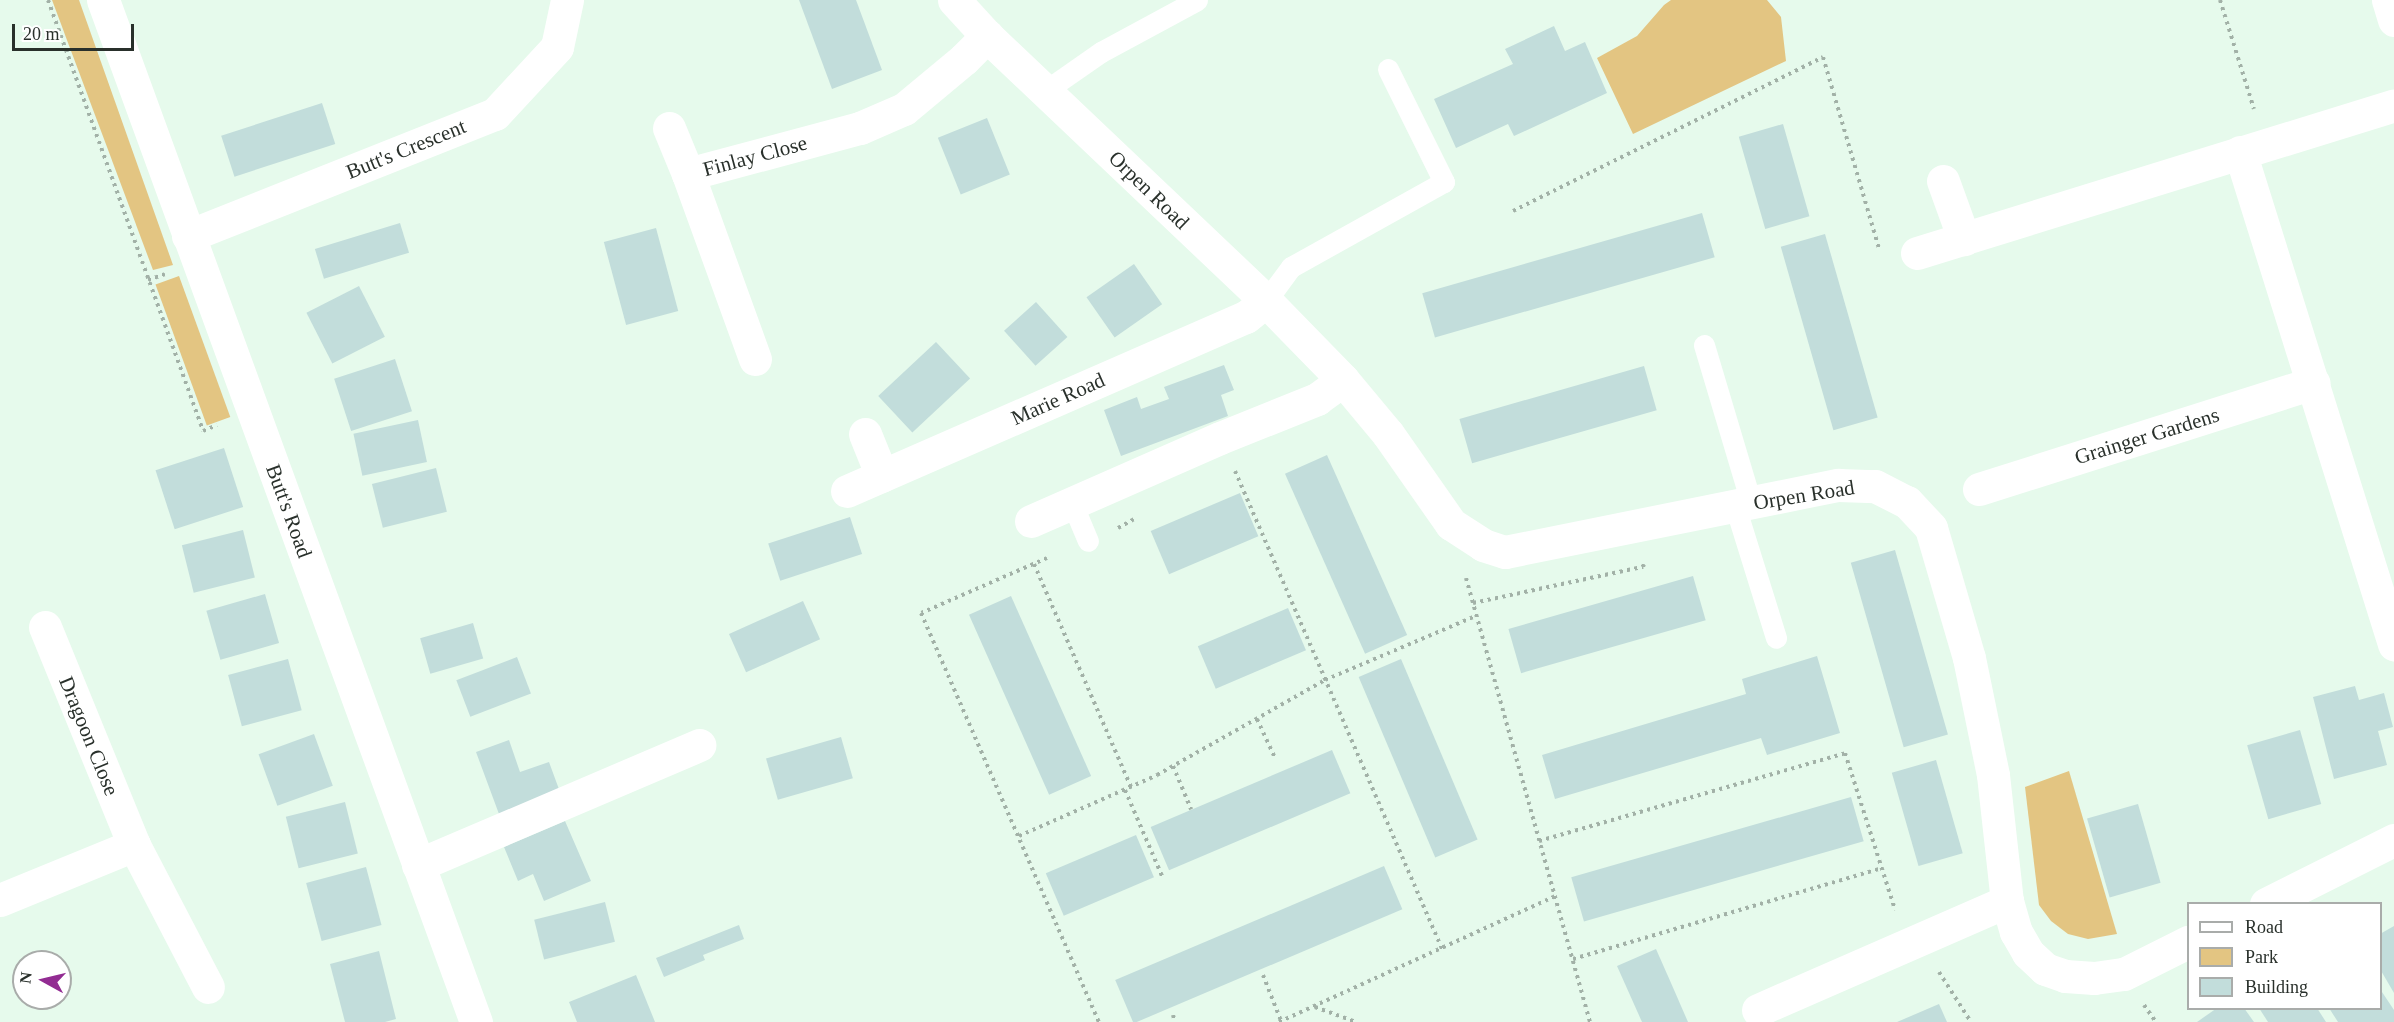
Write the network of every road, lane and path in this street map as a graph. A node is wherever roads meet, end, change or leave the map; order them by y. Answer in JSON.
{"nodes":[{"id":1,"x":48,"y":0,"type":"edge"},
{"id":2,"x":103,"y":0,"type":"edge"},
{"id":3,"x":567,"y":0,"type":"edge"},
{"id":4,"x":954,"y":0,"type":"edge"},
{"id":5,"x":1197,"y":0,"type":"edge"},
{"id":6,"x":2220,"y":0,"type":"edge"},
{"id":7,"x":2388,"y":0,"type":"edge"},
{"id":8,"x":2394,"y":20,"type":"edge"},
{"id":9,"x":987,"y":36,"type":"junction"},
{"id":10,"x":1388,"y":69,"type":"dead end"},
{"id":11,"x":1045,"y":92,"type":"junction"},
{"id":12,"x":2394,"y":105,"type":"edge"},
{"id":13,"x":669,"y":128,"type":"dead end"},
{"id":14,"x":2253,"y":148,"type":"junction"},
{"id":15,"x":688,"y":174,"type":"junction"},
{"id":16,"x":1943,"y":181,"type":"dead end"},
{"id":17,"x":1513,"y":211,"type":"dead end"},
{"id":18,"x":188,"y":236,"type":"junction"},
{"id":19,"x":1964,"y":239,"type":"junction"},
{"id":20,"x":1917,"y":254,"type":"dead end"},
{"id":21,"x":1882,"y":260,"type":"dead end"},
{"id":22,"x":1266,"y":301,"type":"junction"},
{"id":23,"x":1704,"y":345,"type":"dead end"},
{"id":24,"x":754,"y":359,"type":"dead end"},
{"id":25,"x":1343,"y":380,"type":"junction"},
{"id":26,"x":2314,"y":383,"type":"junction"},
{"id":27,"x":203,"y":431,"type":"dead end"},
{"id":28,"x":865,"y":434,"type":"dead end"},
{"id":29,"x":1220,"y":438,"type":"junction"},
{"id":30,"x":882,"y":476,"type":"junction"},
{"id":31,"x":1979,"y":489,"type":"dead end"},
{"id":32,"x":847,"y":491,"type":"dead end"},
{"id":33,"x":1072,"y":502,"type":"junction"},
{"id":34,"x":1743,"y":504,"type":"junction"},
{"id":35,"x":1139,"y":511,"type":"dead end"},
{"id":36,"x":1031,"y":520,"type":"dead end"},
{"id":37,"x":1451,"y":524,"type":"junction"},
{"id":38,"x":1088,"y":541,"type":"junction"},
{"id":39,"x":1034,"y":564,"type":"junction"},
{"id":40,"x":1476,"y":616,"type":"junction"},
{"id":41,"x":45,"y":627,"type":"dead end"},
{"id":42,"x":1776,"y":638,"type":"dead end"},
{"id":43,"x":2394,"y":644,"type":"edge"},
{"id":44,"x":1325,"y":680,"type":"junction"},
{"id":45,"x":1257,"y":719,"type":"junction"},
{"id":46,"x":700,"y":745,"type":"dead end"},
{"id":47,"x":1275,"y":758,"type":"dead end"},
{"id":48,"x":1173,"y":766,"type":"junction"},
{"id":49,"x":1131,"y":787,"type":"junction"},
{"id":50,"x":1125,"y":790,"type":"junction"},
{"id":51,"x":1191,"y":809,"type":"dead end"},
{"id":52,"x":1019,"y":836,"type":"junction"},
{"id":53,"x":2394,"y":840,"type":"edge"},
{"id":54,"x":1539,"y":841,"type":"junction"},
{"id":55,"x":134,"y":845,"type":"junction"},
{"id":56,"x":418,"y":865,"type":"junction"},
{"id":57,"x":1882,"y":868,"type":"junction"},
{"id":58,"x":1162,"y":876,"type":"dead end"},
{"id":59,"x":1555,"y":896,"type":"junction"},
{"id":60,"x":0,"y":900,"type":"edge"},
{"id":61,"x":2007,"y":901,"type":"junction"},
{"id":62,"x":2268,"y":902,"type":"edge"},
{"id":63,"x":1914,"y":941,"type":"junction"},
{"id":64,"x":2187,"y":942,"type":"edge"},
{"id":65,"x":1442,"y":949,"type":"junction"},
{"id":66,"x":1573,"y":959,"type":"junction"},
{"id":67,"x":1263,"y":975,"type":"dead end"},
{"id":68,"x":208,"y":987,"type":"dead end"},
{"id":69,"x":1314,"y":1007,"type":"junction"},
{"id":70,"x":1758,"y":1010,"type":"dead end"},
{"id":71,"x":1173,"y":1015,"type":"dead end"},
{"id":72,"x":476,"y":1022,"type":"edge"},
{"id":73,"x":1099,"y":1022,"type":"edge"},
{"id":74,"x":1175,"y":1022,"type":"edge"},
{"id":75,"x":1280,"y":1022,"type":"edge"},
{"id":76,"x":1356,"y":1022,"type":"edge"},
{"id":77,"x":1590,"y":1022,"type":"edge"},
{"id":78,"x":1971,"y":1022,"type":"edge"}],
"edges":[{"from":1,"to":27,"type":"path"},
{"from":2,"to":18,"type":"street","name":"Butt's Road"},
{"from":3,"to":18,"type":"street","name":"Butt's Crescent"},
{"from":4,"to":9,"type":"street","name":"Orpen Road"},
{"from":5,"to":11,"type":"lane"},
{"from":6,"to":14,"type":"path"},
{"from":7,"to":8,"type":"street"},
{"from":9,"to":11,"type":"street","name":"Orpen Road"},
{"from":9,"to":15,"type":"street","name":"Finlay Close"},
{"from":10,"to":22,"type":"lane"},
{"from":11,"to":22,"type":"street","name":"Orpen Road"},
{"from":12,"to":14,"type":"street"},
{"from":13,"to":15,"type":"street"},
{"from":14,"to":19,"type":"street"},
{"from":14,"to":26,"type":"street"},
{"from":15,"to":24,"type":"street","name":"Finlay Close"},
{"from":16,"to":19,"type":"street"},
{"from":17,"to":21,"type":"path"},
{"from":18,"to":56,"type":"street","name":"Butt's Road"},
{"from":19,"to":20,"type":"street"},
{"from":22,"to":25,"type":"street","name":"Orpen Road"},
{"from":22,"to":30,"type":"street","name":"Marie Road"},
{"from":23,"to":34,"type":"lane"},
{"from":25,"to":29,"type":"street"},
{"from":25,"to":37,"type":"street","name":"Orpen Road"},
{"from":26,"to":31,"type":"street","name":"Grainger Gardens"},
{"from":26,"to":43,"type":"street"},
{"from":28,"to":30,"type":"street"},
{"from":29,"to":33,"type":"street"},
{"from":29,"to":44,"type":"path"},
{"from":30,"to":32,"type":"street","name":"Marie Road"},
{"from":33,"to":36,"type":"street"},
{"from":33,"to":38,"type":"lane"},
{"from":34,"to":37,"type":"street","name":"Orpen Road"},
{"from":34,"to":42,"type":"lane"},
{"from":34,"to":61,"type":"street","name":"Orpen Road"},
{"from":35,"to":38,"type":"path"},
{"from":37,"to":40,"type":"path"},
{"from":38,"to":39,"type":"path"},
{"from":39,"to":49,"type":"path"},
{"from":39,"to":52,"type":"path"},
{"from":40,"to":44,"type":"path"},
{"from":40,"to":54,"type":"path"},
{"from":41,"to":55,"type":"street","name":"Dragoon Close"},
{"from":44,"to":45,"type":"path"},
{"from":44,"to":65,"type":"path"},
{"from":45,"to":47,"type":"path"},
{"from":45,"to":48,"type":"path"},
{"from":46,"to":56,"type":"street"},
{"from":48,"to":49,"type":"path"},
{"from":48,"to":51,"type":"path"},
{"from":49,"to":50,"type":"path"},
{"from":50,"to":52,"type":"path"},
{"from":50,"to":58,"type":"path"},
{"from":52,"to":73,"type":"path"},
{"from":53,"to":62,"type":"street"},
{"from":54,"to":57,"type":"path"},
{"from":54,"to":59,"type":"path"},
{"from":55,"to":60,"type":"street"},
{"from":55,"to":68,"type":"street","name":"Dragoon Close"},
{"from":56,"to":72,"type":"street","name":"Butt's Road"},
{"from":57,"to":63,"type":"path"},
{"from":57,"to":66,"type":"path"},
{"from":59,"to":65,"type":"path"},
{"from":59,"to":66,"type":"path"},
{"from":61,"to":63,"type":"street"},
{"from":61,"to":64,"type":"street","name":"Orpen Road"},
{"from":63,"to":70,"type":"street"},
{"from":63,"to":78,"type":"path"},
{"from":65,"to":69,"type":"path"},
{"from":66,"to":77,"type":"path"},
{"from":67,"to":75,"type":"path"},
{"from":69,"to":75,"type":"path"},
{"from":69,"to":76,"type":"path"},
{"from":71,"to":74,"type":"path"}]}
